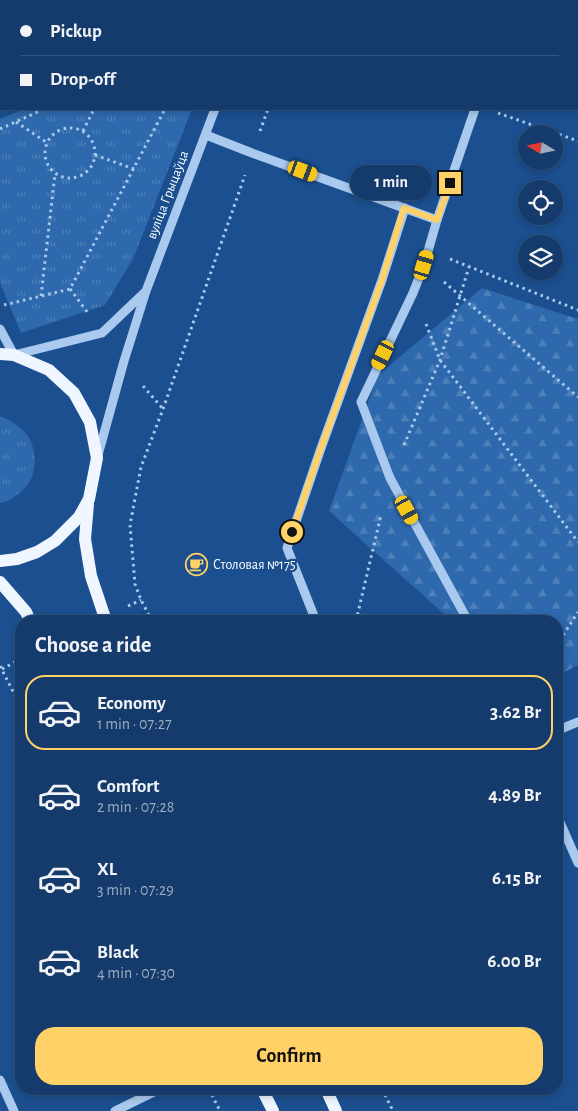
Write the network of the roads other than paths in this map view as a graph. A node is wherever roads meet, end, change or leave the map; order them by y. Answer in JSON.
{"nodes":[{"id":1,"x":216,"y":110,"type":"edge"},
{"id":2,"x":475,"y":110,"type":"edge"},
{"id":3,"x":206,"y":134,"type":"junction"},
{"id":4,"x":404,"y":208,"type":"junction"},
{"id":5,"x":437,"y":220,"type":"junction"},
{"id":6,"x":146,"y":291,"type":"junction"},
{"id":7,"x":0,"y":329,"type":"edge"},
{"id":8,"x":0,"y":354,"type":"edge"},
{"id":9,"x":14,"y":355,"type":"junction"},
{"id":10,"x":97,"y":458,"type":"junction"},
{"id":11,"x":89,"y":498,"type":"junction"},
{"id":12,"x":0,"y":561,"type":"edge"},
{"id":13,"x":0,"y":582,"type":"edge"},
{"id":14,"x":27,"y":615,"type":"edge"},
{"id":15,"x":104,"y":615,"type":"edge"},
{"id":16,"x":314,"y":615,"type":"edge"},
{"id":17,"x":465,"y":615,"type":"edge"},
{"id":18,"x":578,"y":722,"type":"edge"},
{"id":19,"x":563,"y":728,"type":"edge"},
{"id":20,"x":563,"y":829,"type":"edge"},
{"id":21,"x":578,"y":863,"type":"edge"},
{"id":22,"x":0,"y":1080,"type":"edge"},
{"id":23,"x":148,"y":1095,"type":"edge"},
{"id":24,"x":265,"y":1095,"type":"edge"},
{"id":25,"x":329,"y":1095,"type":"edge"},
{"id":26,"x":14,"y":1111,"type":"edge"},
{"id":27,"x":115,"y":1111,"type":"edge"},
{"id":28,"x":273,"y":1111,"type":"edge"},
{"id":29,"x":336,"y":1111,"type":"edge"}],
"edges":[{"from":1,"to":3,"type":"street","name":"вуліца Грыцаўца"},
{"from":2,"to":5,"type":"street"},
{"from":3,"to":4,"type":"street"},
{"from":3,"to":6,"type":"street","name":"вуліца Грыцаўца"},
{"from":4,"to":5,"type":"street"},
{"from":4,"to":16,"type":"street"},
{"from":5,"to":17,"type":"street"},
{"from":6,"to":9,"type":"street","name":"вуліца Грыцаўца"},
{"from":6,"to":10,"type":"street","name":"вуліца Грыцаўца"},
{"from":7,"to":9,"type":"street"},
{"from":8,"to":9,"type":"main road"},
{"from":9,"to":10,"type":"main road"},
{"from":10,"to":11,"type":"main road"},
{"from":11,"to":12,"type":"main road"},
{"from":11,"to":15,"type":"main road"},
{"from":13,"to":14,"type":"main road"},
{"from":18,"to":19,"type":"street"},
{"from":20,"to":21,"type":"street"},
{"from":22,"to":26,"type":"street"},
{"from":23,"to":27,"type":"street"},
{"from":24,"to":28,"type":"main road"},
{"from":25,"to":29,"type":"main road"}]}
